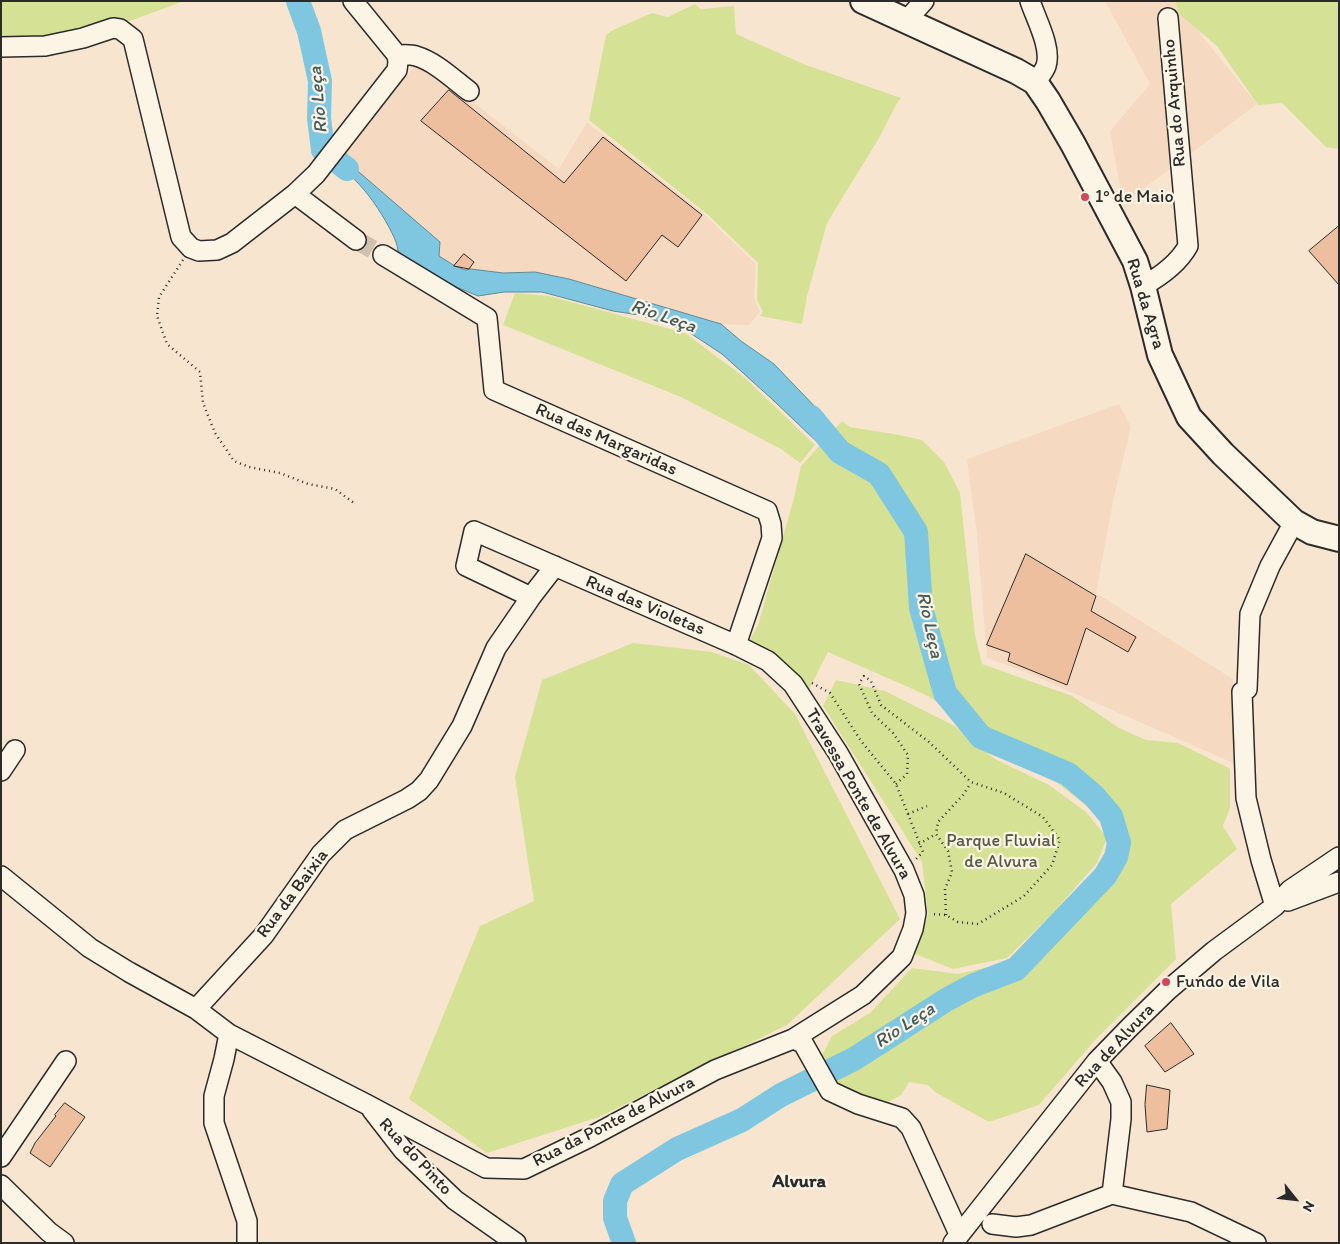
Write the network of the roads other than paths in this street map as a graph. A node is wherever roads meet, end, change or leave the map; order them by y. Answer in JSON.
{"nodes":[{"id":1,"x":353,"y":1,"type":"edge"},
{"id":2,"x":863,"y":1,"type":"edge"},
{"id":3,"x":924,"y":1,"type":"edge"},
{"id":4,"x":1030,"y":1,"type":"edge"},
{"id":5,"x":1168,"y":18,"type":"dead end"},
{"id":6,"x":906,"y":21,"type":"junction"},
{"id":7,"x":1,"y":46,"type":"edge"},
{"id":8,"x":397,"y":55,"type":"junction"},
{"id":9,"x":1035,"y":82,"type":"junction"},
{"id":10,"x":469,"y":91,"type":"dead end"},
{"id":11,"x":295,"y":194,"type":"junction"},
{"id":12,"x":356,"y":240,"type":"tunnel mouth"},
{"id":13,"x":383,"y":255,"type":"tunnel mouth"},
{"id":14,"x":1143,"y":286,"type":"junction"},
{"id":15,"x":1294,"y":522,"type":"junction"},
{"id":16,"x":1339,"y":539,"type":"edge"},
{"id":17,"x":555,"y":566,"type":"junction"},
{"id":18,"x":531,"y":597,"type":"junction"},
{"id":19,"x":736,"y":645,"type":"junction"},
{"id":20,"x":16,"y":750,"type":"dead end"},
{"id":21,"x":1,"y":771,"type":"edge"},
{"id":22,"x":1339,"y":857,"type":"edge"},
{"id":23,"x":1,"y":876,"type":"edge"},
{"id":24,"x":1339,"y":882,"type":"edge"},
{"id":25,"x":1275,"y":906,"type":"junction"},
{"id":26,"x":196,"y":1010,"type":"junction"},
{"id":27,"x":229,"y":1034,"type":"junction"},
{"id":28,"x":793,"y":1039,"type":"junction"},
{"id":29,"x":66,"y":1060,"type":"dead end"},
{"id":30,"x":1097,"y":1061,"type":"junction"},
{"id":31,"x":366,"y":1104,"type":"junction"},
{"id":32,"x":1,"y":1157,"type":"edge"},
{"id":33,"x":1,"y":1185,"type":"edge"},
{"id":34,"x":1112,"y":1194,"type":"junction"},
{"id":35,"x":992,"y":1224,"type":"dead end"},
{"id":36,"x":956,"y":1238,"type":"edge"},
{"id":37,"x":64,"y":1243,"type":"edge"},
{"id":38,"x":246,"y":1243,"type":"edge"},
{"id":39,"x":516,"y":1243,"type":"edge"},
{"id":40,"x":1256,"y":1243,"type":"edge"}],
"edges":[{"from":1,"to":8,"type":"street"},
{"from":2,"to":6,"type":"main road","name":"Rua da Agra"},
{"from":3,"to":6,"type":"street"},
{"from":4,"to":9,"type":"street"},
{"from":5,"to":14,"type":"street","name":"Rua do Arquinho"},
{"from":6,"to":9,"type":"main road","name":"Rua da Agra"},
{"from":7,"to":11,"type":"street"},
{"from":8,"to":10,"type":"street"},
{"from":8,"to":11,"type":"street"},
{"from":9,"to":14,"type":"main road","name":"Rua da Agra"},
{"from":11,"to":12,"type":"street"},
{"from":13,"to":19,"type":"street","name":"Rua das Margaridas"},
{"from":14,"to":15,"type":"main road","name":"Rua da Agra"},
{"from":15,"to":16,"type":"main road","name":"Rua da Agra"},
{"from":15,"to":25,"type":"street"},
{"from":17,"to":18,"type":"street","name":"Rua da Baixia"},
{"from":17,"to":18,"type":"street","name":"Rua das Violetas"},
{"from":17,"to":19,"type":"street","name":"Rua das Violetas"},
{"from":18,"to":26,"type":"street","name":"Rua da Baixia"},
{"from":19,"to":28,"type":"street","name":"Travessa Ponte de Alvura"},
{"from":20,"to":21,"type":"street"},
{"from":22,"to":25,"type":"street"},
{"from":23,"to":26,"type":"street","name":"Rua da Ponte de Alvura"},
{"from":24,"to":25,"type":"street"},
{"from":25,"to":30,"type":"street","name":"Rua de Alvura"},
{"from":26,"to":27,"type":"street","name":"Rua da Ponte de Alvura"},
{"from":27,"to":31,"type":"street","name":"Rua da Ponte de Alvura"},
{"from":27,"to":38,"type":"street"},
{"from":28,"to":31,"type":"street","name":"Rua da Ponte de Alvura"},
{"from":28,"to":36,"type":"street"},
{"from":29,"to":32,"type":"street"},
{"from":30,"to":34,"type":"street"},
{"from":30,"to":36,"type":"street","name":"Rua de Alvura"},
{"from":31,"to":39,"type":"street","name":"Rua do Pinto"},
{"from":33,"to":37,"type":"street"},
{"from":34,"to":35,"type":"street"},
{"from":34,"to":40,"type":"street"}]}
